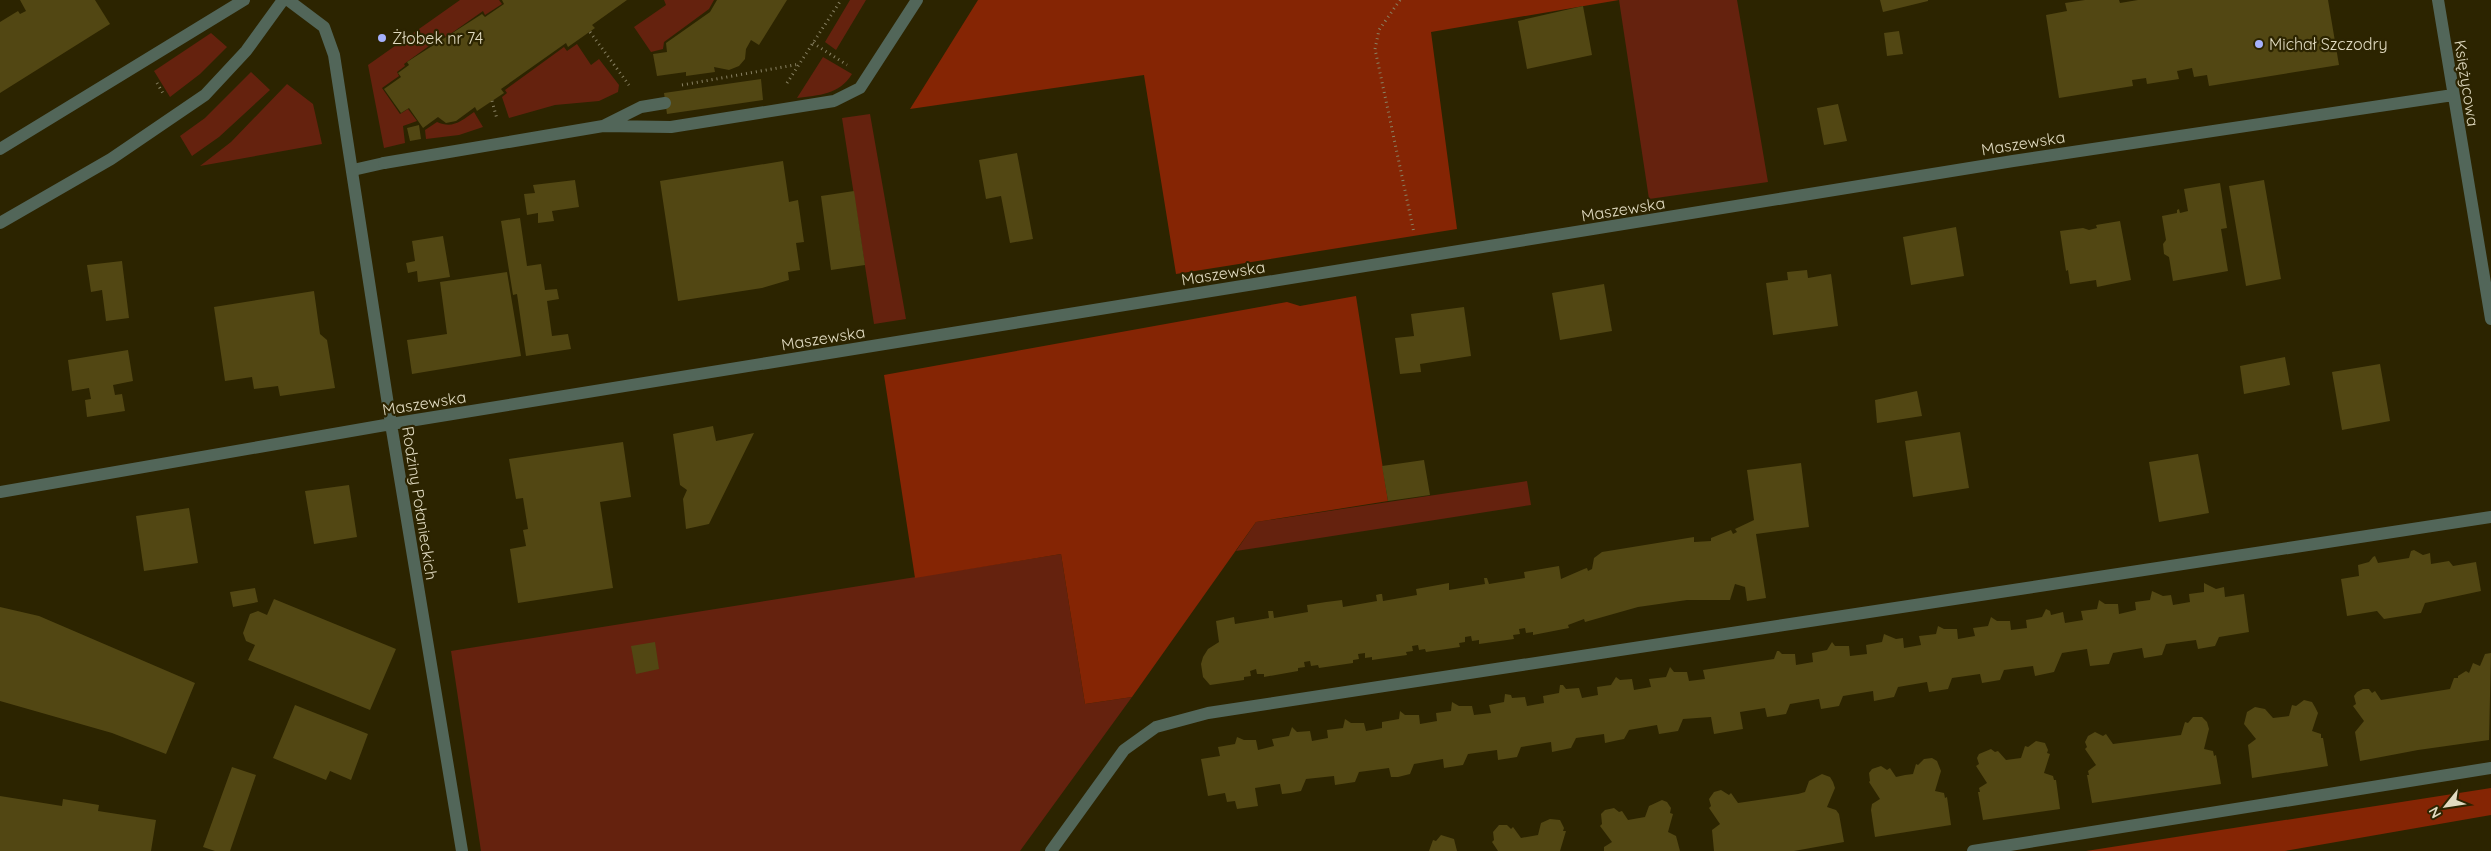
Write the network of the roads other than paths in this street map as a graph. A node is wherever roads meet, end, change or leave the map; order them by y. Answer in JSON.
{"nodes":[{"id":1,"x":244,"y":0,"type":"edge"},
{"id":2,"x":283,"y":0,"type":"edge"},
{"id":3,"x":288,"y":0,"type":"edge"},
{"id":4,"x":917,"y":0,"type":"edge"},
{"id":5,"x":2438,"y":0,"type":"edge"},
{"id":6,"x":2453,"y":94,"type":"junction"},
{"id":7,"x":665,"y":103,"type":"dead end"},
{"id":8,"x":603,"y":126,"type":"junction"},
{"id":9,"x":0,"y":148,"type":"edge"},
{"id":10,"x":353,"y":170,"type":"junction"},
{"id":11,"x":0,"y":223,"type":"edge"},
{"id":12,"x":2491,"y":319,"type":"edge"},
{"id":13,"x":391,"y":424,"type":"junction"},
{"id":14,"x":0,"y":492,"type":"edge"},
{"id":15,"x":2491,"y":517,"type":"edge"},
{"id":16,"x":2491,"y":768,"type":"edge"},
{"id":17,"x":462,"y":851,"type":"edge"},
{"id":18,"x":1051,"y":851,"type":"edge"},
{"id":19,"x":1973,"y":851,"type":"edge"}],
"edges":[{"from":1,"to":9,"type":"street"},
{"from":2,"to":11,"type":"street"},
{"from":3,"to":10,"type":"street","name":"Rodziny Połanieckich"},
{"from":4,"to":8,"type":"street"},
{"from":5,"to":6,"type":"street","name":"Księżycowa"},
{"from":6,"to":12,"type":"street","name":"Księżycowa"},
{"from":6,"to":13,"type":"street","name":"Maszewska"},
{"from":7,"to":8,"type":"street"},
{"from":8,"to":10,"type":"street"},
{"from":10,"to":13,"type":"street","name":"Rodziny Połanieckich"},
{"from":13,"to":14,"type":"street","name":"Maszewska"},
{"from":13,"to":17,"type":"street","name":"Rodziny Połanieckich"},
{"from":15,"to":18,"type":"street"},
{"from":16,"to":19,"type":"street"}]}
